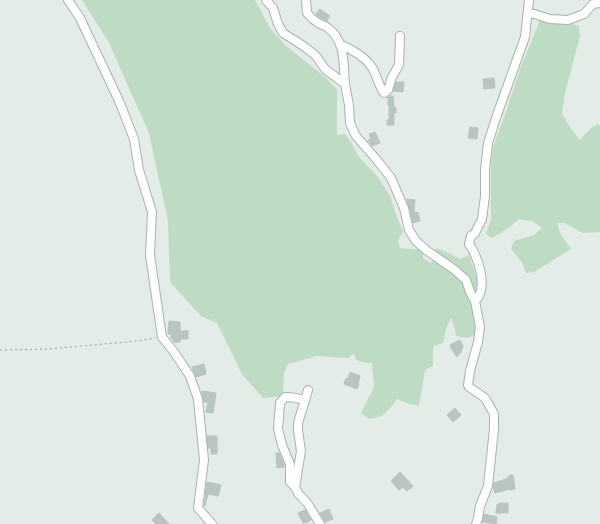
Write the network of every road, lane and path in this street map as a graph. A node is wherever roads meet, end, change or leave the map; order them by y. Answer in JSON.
{"nodes":[{"id":1,"x":68,"y":0,"type":"edge"},
{"id":2,"x":266,"y":0,"type":"edge"},
{"id":3,"x":306,"y":0,"type":"edge"},
{"id":4,"x":529,"y":0,"type":"edge"},
{"id":5,"x":600,"y":4,"type":"edge"},
{"id":6,"x":528,"y":12,"type":"junction"},
{"id":7,"x":400,"y":36,"type":"dead end"},
{"id":8,"x":340,"y":44,"type":"junction"},
{"id":9,"x":345,"y":84,"type":"junction"},
{"id":10,"x":475,"y":301,"type":"junction"},
{"id":11,"x":162,"y":337,"type":"junction"},
{"id":12,"x":0,"y":350,"type":"edge"},
{"id":13,"x":308,"y":390,"type":"dead end"},
{"id":14,"x":305,"y":401,"type":"junction"},
{"id":15,"x":295,"y":487,"type":"junction"},
{"id":16,"x":212,"y":524,"type":"edge"},
{"id":17,"x":320,"y":524,"type":"edge"},
{"id":18,"x":476,"y":524,"type":"edge"}],
"edges":[{"from":1,"to":11,"type":"street"},
{"from":2,"to":9,"type":"street"},
{"from":3,"to":8,"type":"street"},
{"from":4,"to":6,"type":"street"},
{"from":5,"to":6,"type":"street"},
{"from":6,"to":10,"type":"street"},
{"from":7,"to":8,"type":"street"},
{"from":8,"to":9,"type":"street"},
{"from":9,"to":10,"type":"street"},
{"from":10,"to":18,"type":"street"},
{"from":11,"to":12,"type":"path"},
{"from":11,"to":16,"type":"street"},
{"from":13,"to":14,"type":"street"},
{"from":14,"to":15,"type":"street"},
{"from":14,"to":15,"type":"street"},
{"from":15,"to":17,"type":"street"}]}
